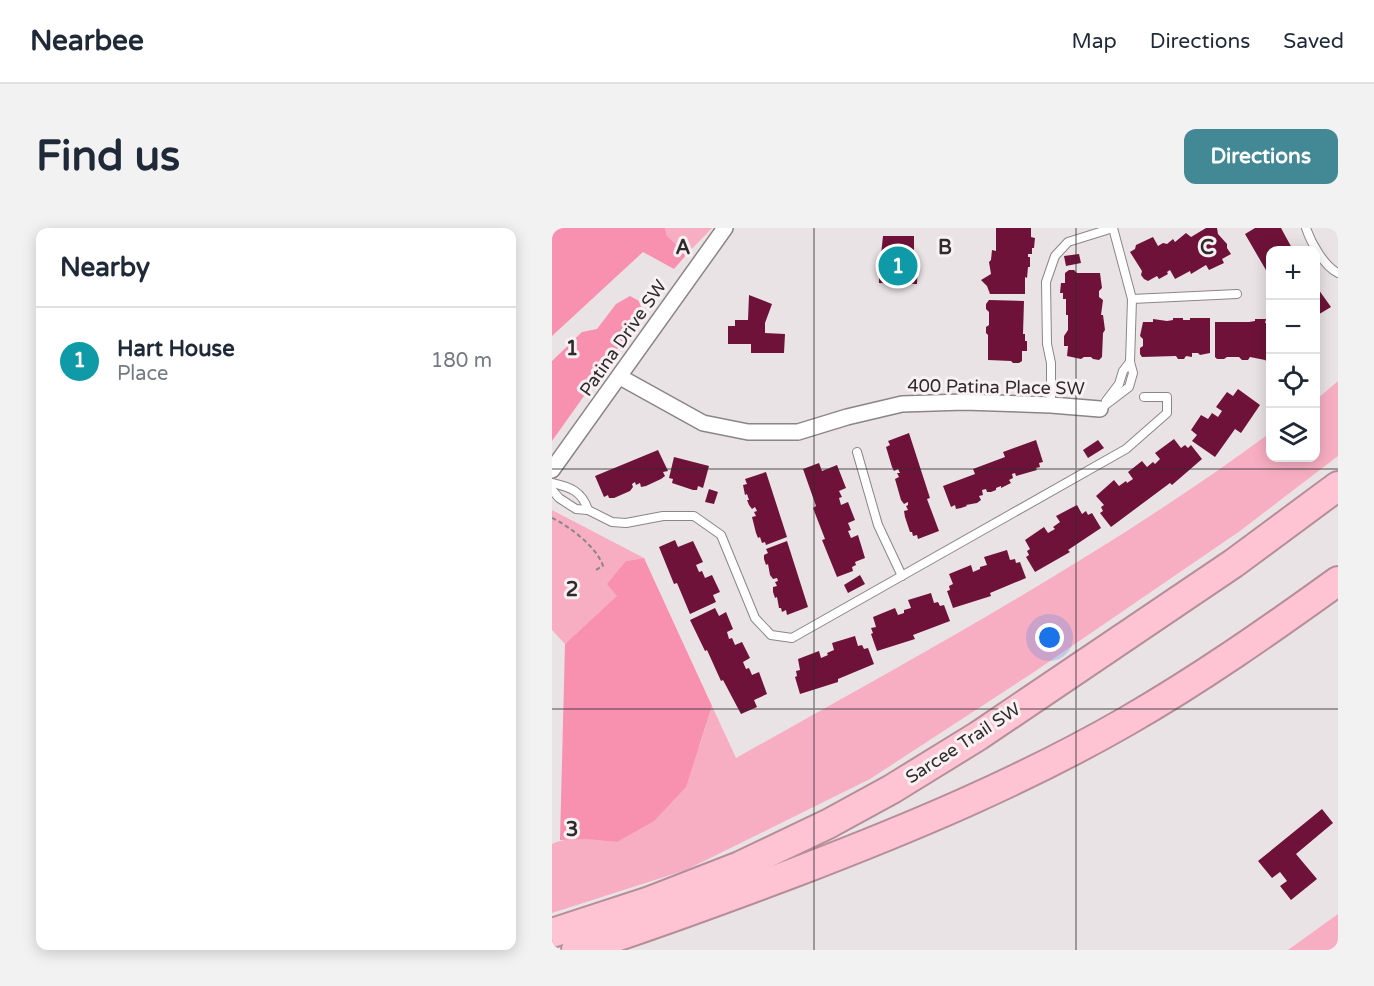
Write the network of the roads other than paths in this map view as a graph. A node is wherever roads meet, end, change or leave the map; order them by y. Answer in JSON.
{"nodes":[{"id":1,"x":725,"y":228,"type":"edge"},
{"id":2,"x":1113,"y":228,"type":"edge"},
{"id":3,"x":1306,"y":228,"type":"edge"},
{"id":4,"x":1338,"y":273,"type":"edge"},
{"id":5,"x":1237,"y":294,"type":"dead end"},
{"id":6,"x":1132,"y":299,"type":"junction"},
{"id":7,"x":620,"y":377,"type":"junction"},
{"id":8,"x":1144,"y":397,"type":"dead end"},
{"id":9,"x":1051,"y":405,"type":"junction"},
{"id":10,"x":1100,"y":409,"type":"joint"},
{"id":11,"x":858,"y":452,"type":"dead end"},
{"id":12,"x":552,"y":470,"type":"edge"},
{"id":13,"x":552,"y":483,"type":"edge"},
{"id":14,"x":1338,"y":486,"type":"edge"},
{"id":15,"x":552,"y":489,"type":"edge"},
{"id":16,"x":588,"y":510,"type":"junction"},
{"id":17,"x":902,"y":576,"type":"junction"},
{"id":18,"x":1338,"y":581,"type":"edge"},
{"id":19,"x":552,"y":933,"type":"edge"},
{"id":20,"x":576,"y":950,"type":"edge"}],
"edges":[{"from":1,"to":7,"type":"street","name":"Patina Drive SW"},
{"from":2,"to":6,"type":"lane"},
{"from":2,"to":9,"type":"lane"},
{"from":3,"to":4,"type":"lane"},
{"from":5,"to":6,"type":"lane"},
{"from":6,"to":10,"type":"lane"},
{"from":7,"to":9,"type":"street","name":"400 Patina Place SW"},
{"from":7,"to":12,"type":"street","name":"Patina Drive SW"},
{"from":8,"to":17,"type":"lane"},
{"from":9,"to":10,"type":"street","name":"400 Patina Place SW"},
{"from":11,"to":17,"type":"lane"},
{"from":13,"to":16,"type":"lane"},
{"from":14,"to":19,"type":"highway","name":"Sarcee Trail SW"},
{"from":15,"to":16,"type":"lane"},
{"from":16,"to":17,"type":"lane"},
{"from":18,"to":20,"type":"highway"}]}
